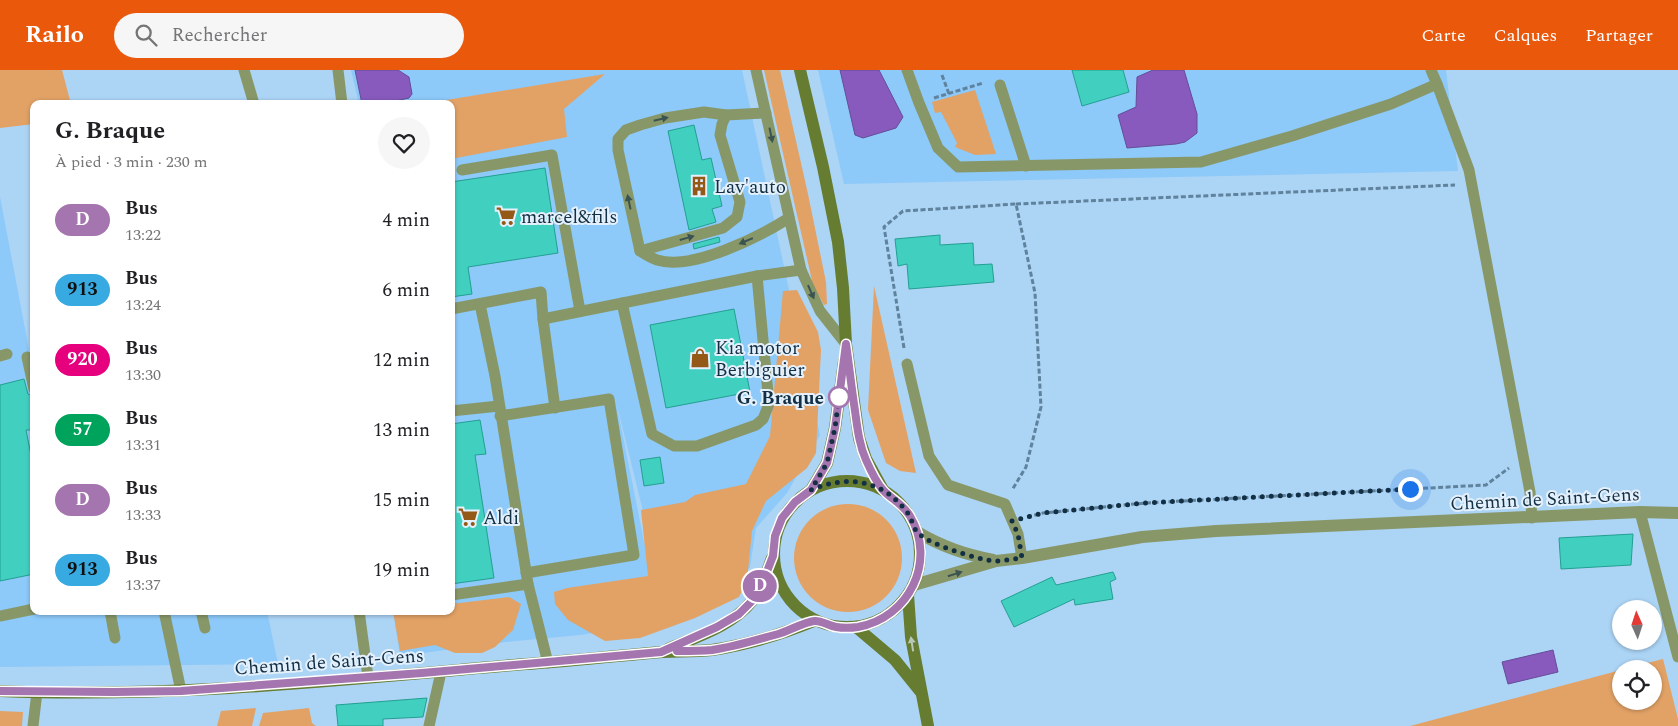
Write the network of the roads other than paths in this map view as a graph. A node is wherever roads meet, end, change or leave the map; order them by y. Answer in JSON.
{"nodes":[{"id":1,"x":244,"y":70,"type":"edge"},
{"id":2,"x":338,"y":70,"type":"edge"},
{"id":3,"x":756,"y":70,"type":"edge"},
{"id":4,"x":800,"y":70,"type":"edge"},
{"id":5,"x":908,"y":70,"type":"edge"},
{"id":6,"x":1431,"y":70,"type":"edge"},
{"id":7,"x":1437,"y":84,"type":"junction"},
{"id":8,"x":1000,"y":85,"type":"road end"},
{"id":9,"x":253,"y":100,"type":"edge"},
{"id":10,"x":342,"y":100,"type":"edge"},
{"id":11,"x":766,"y":113,"type":"junction"},
{"id":12,"x":726,"y":116,"type":"junction"},
{"id":13,"x":1026,"y":166,"type":"junction"},
{"id":14,"x":462,"y":170,"type":"dead end"},
{"id":15,"x":789,"y":218,"type":"junction"},
{"id":16,"x":640,"y":251,"type":"junction"},
{"id":17,"x":801,"y":270,"type":"junction"},
{"id":18,"x":757,"y":276,"type":"junction"},
{"id":19,"x":622,"y":303,"type":"junction"},
{"id":20,"x":480,"y":304,"type":"junction"},
{"id":21,"x":455,"y":309,"type":"edge"},
{"id":22,"x":580,"y":311,"type":"junction"},
{"id":23,"x":543,"y":319,"type":"junction"},
{"id":24,"x":846,"y":344,"type":"junction"},
{"id":25,"x":26,"y":357,"type":"dead end"},
{"id":26,"x":907,"y":364,"type":"road end"},
{"id":27,"x":30,"y":373,"type":"edge"},
{"id":28,"x":555,"y":408,"type":"junction"},
{"id":29,"x":455,"y":411,"type":"edge"},
{"id":30,"x":500,"y":411,"type":"junction"},
{"id":31,"x":811,"y":490,"type":"junction"},
{"id":32,"x":883,"y":490,"type":"junction"},
{"id":33,"x":1640,"y":512,"type":"junction"},
{"id":34,"x":1678,"y":513,"type":"edge"},
{"id":35,"x":1532,"y":518,"type":"junction"},
{"id":36,"x":917,"y":532,"type":"junction"},
{"id":37,"x":773,"y":556,"type":"junction"},
{"id":38,"x":1022,"y":558,"type":"junction"},
{"id":39,"x":996,"y":561,"type":"junction"},
{"id":40,"x":527,"y":579,"type":"junction"},
{"id":41,"x":911,"y":590,"type":"junction"},
{"id":42,"x":455,"y":594,"type":"edge"},
{"id":43,"x":30,"y":610,"type":"edge"},
{"id":44,"x":111,"y":615,"type":"edge"},
{"id":45,"x":165,"y":615,"type":"edge"},
{"id":46,"x":203,"y":615,"type":"edge"},
{"id":47,"x":360,"y":615,"type":"edge"},
{"id":48,"x":0,"y":616,"type":"edge"},
{"id":49,"x":814,"y":621,"type":"junction"},
{"id":50,"x":856,"y":627,"type":"junction"},
{"id":51,"x":205,"y":628,"type":"dead end"},
{"id":52,"x":115,"y":638,"type":"dead end"},
{"id":53,"x":661,"y":652,"type":"junction"},
{"id":54,"x":1678,"y":658,"type":"edge"},
{"id":55,"x":548,"y":663,"type":"junction"},
{"id":56,"x":441,"y":672,"type":"junction"},
{"id":57,"x":368,"y":677,"type":"junction"},
{"id":58,"x":0,"y":690,"type":"edge"},
{"id":59,"x":181,"y":691,"type":"junction"},
{"id":60,"x":37,"y":692,"type":"junction"},
{"id":61,"x":921,"y":692,"type":"junction"},
{"id":62,"x":33,"y":726,"type":"edge"},
{"id":63,"x":430,"y":726,"type":"edge"},
{"id":64,"x":928,"y":726,"type":"edge"}],
"edges":[{"from":1,"to":9,"type":"lane"},
{"from":2,"to":10,"type":"lane"},
{"from":3,"to":11,"type":"lane"},
{"from":4,"to":24,"type":"main road"},
{"from":5,"to":13,"type":"lane"},
{"from":6,"to":7,"type":"lane"},
{"from":7,"to":13,"type":"lane"},
{"from":7,"to":35,"type":"lane"},
{"from":8,"to":13,"type":"lane"},
{"from":11,"to":12,"type":"lane"},
{"from":11,"to":15,"type":"lane","one_way":true},
{"from":16,"to":12,"type":"lane","one_way":true},
{"from":16,"to":12,"type":"lane","one_way":true},
{"from":14,"to":22,"type":"lane"},
{"from":15,"to":16,"type":"lane","one_way":true},
{"from":15,"to":17,"type":"lane"},
{"from":17,"to":18,"type":"lane"},
{"from":17,"to":24,"type":"lane","one_way":true},
{"from":18,"to":19,"type":"lane"},
{"from":18,"to":19,"type":"lane"},
{"from":19,"to":22,"type":"lane"},
{"from":20,"to":21,"type":"lane"},
{"from":20,"to":23,"type":"lane"},
{"from":20,"to":30,"type":"lane"},
{"from":22,"to":23,"type":"lane"},
{"from":23,"to":28,"type":"lane"},
{"from":24,"to":31,"type":"main road"},
{"from":24,"to":32,"type":"main road"},
{"from":25,"to":27,"type":"lane"},
{"from":26,"to":38,"type":"lane"},
{"from":28,"to":30,"type":"lane"},
{"from":28,"to":40,"type":"lane"},
{"from":29,"to":30,"type":"lane"},
{"from":30,"to":40,"type":"lane"},
{"from":31,"to":32,"type":"main road"},
{"from":31,"to":37,"type":"main road"},
{"from":32,"to":36,"type":"main road"},
{"from":33,"to":34,"type":"street","name":"Chemin de Saint-Gens"},
{"from":33,"to":35,"type":"street","name":"Chemin de Saint-Gens"},
{"from":33,"to":54,"type":"lane"},
{"from":35,"to":38,"type":"street","name":"Chemin de Saint-Gens"},
{"from":36,"to":39,"type":"street","name":"Chemin de Saint-Gens"},
{"from":36,"to":41,"type":"main road"},
{"from":37,"to":49,"type":"main road"},
{"from":37,"to":53,"type":"main road","name":"Chemin de Saint-Gens"},
{"from":38,"to":39,"type":"street","name":"Chemin de Saint-Gens"},
{"from":41,"to":39,"type":"street","name":"Chemin de Saint-Gens","one_way":true},
{"from":40,"to":42,"type":"lane"},
{"from":40,"to":55,"type":"lane"},
{"from":41,"to":50,"type":"main road"},
{"from":61,"to":41,"type":"main road","one_way":true},
{"from":43,"to":48,"type":"lane"},
{"from":44,"to":52,"type":"lane"},
{"from":45,"to":59,"type":"lane"},
{"from":46,"to":51,"type":"lane"},
{"from":47,"to":57,"type":"lane"},
{"from":49,"to":50,"type":"main road"},
{"from":49,"to":53,"type":"main road","name":"Chemin de Saint-Gens"},
{"from":50,"to":61,"type":"main road"},
{"from":53,"to":55,"type":"main road","name":"Chemin de Saint-Gens"},
{"from":55,"to":56,"type":"main road","name":"Chemin de Saint-Gens"},
{"from":56,"to":57,"type":"main road","name":"Chemin de Saint-Gens"},
{"from":56,"to":63,"type":"lane"},
{"from":57,"to":59,"type":"main road","name":"Chemin de Saint-Gens"},
{"from":58,"to":60,"type":"main road","name":"Chemin de Saint-Gens"},
{"from":59,"to":60,"type":"main road","name":"Chemin de Saint-Gens"},
{"from":60,"to":62,"type":"lane"},
{"from":61,"to":64,"type":"main road"}]}
